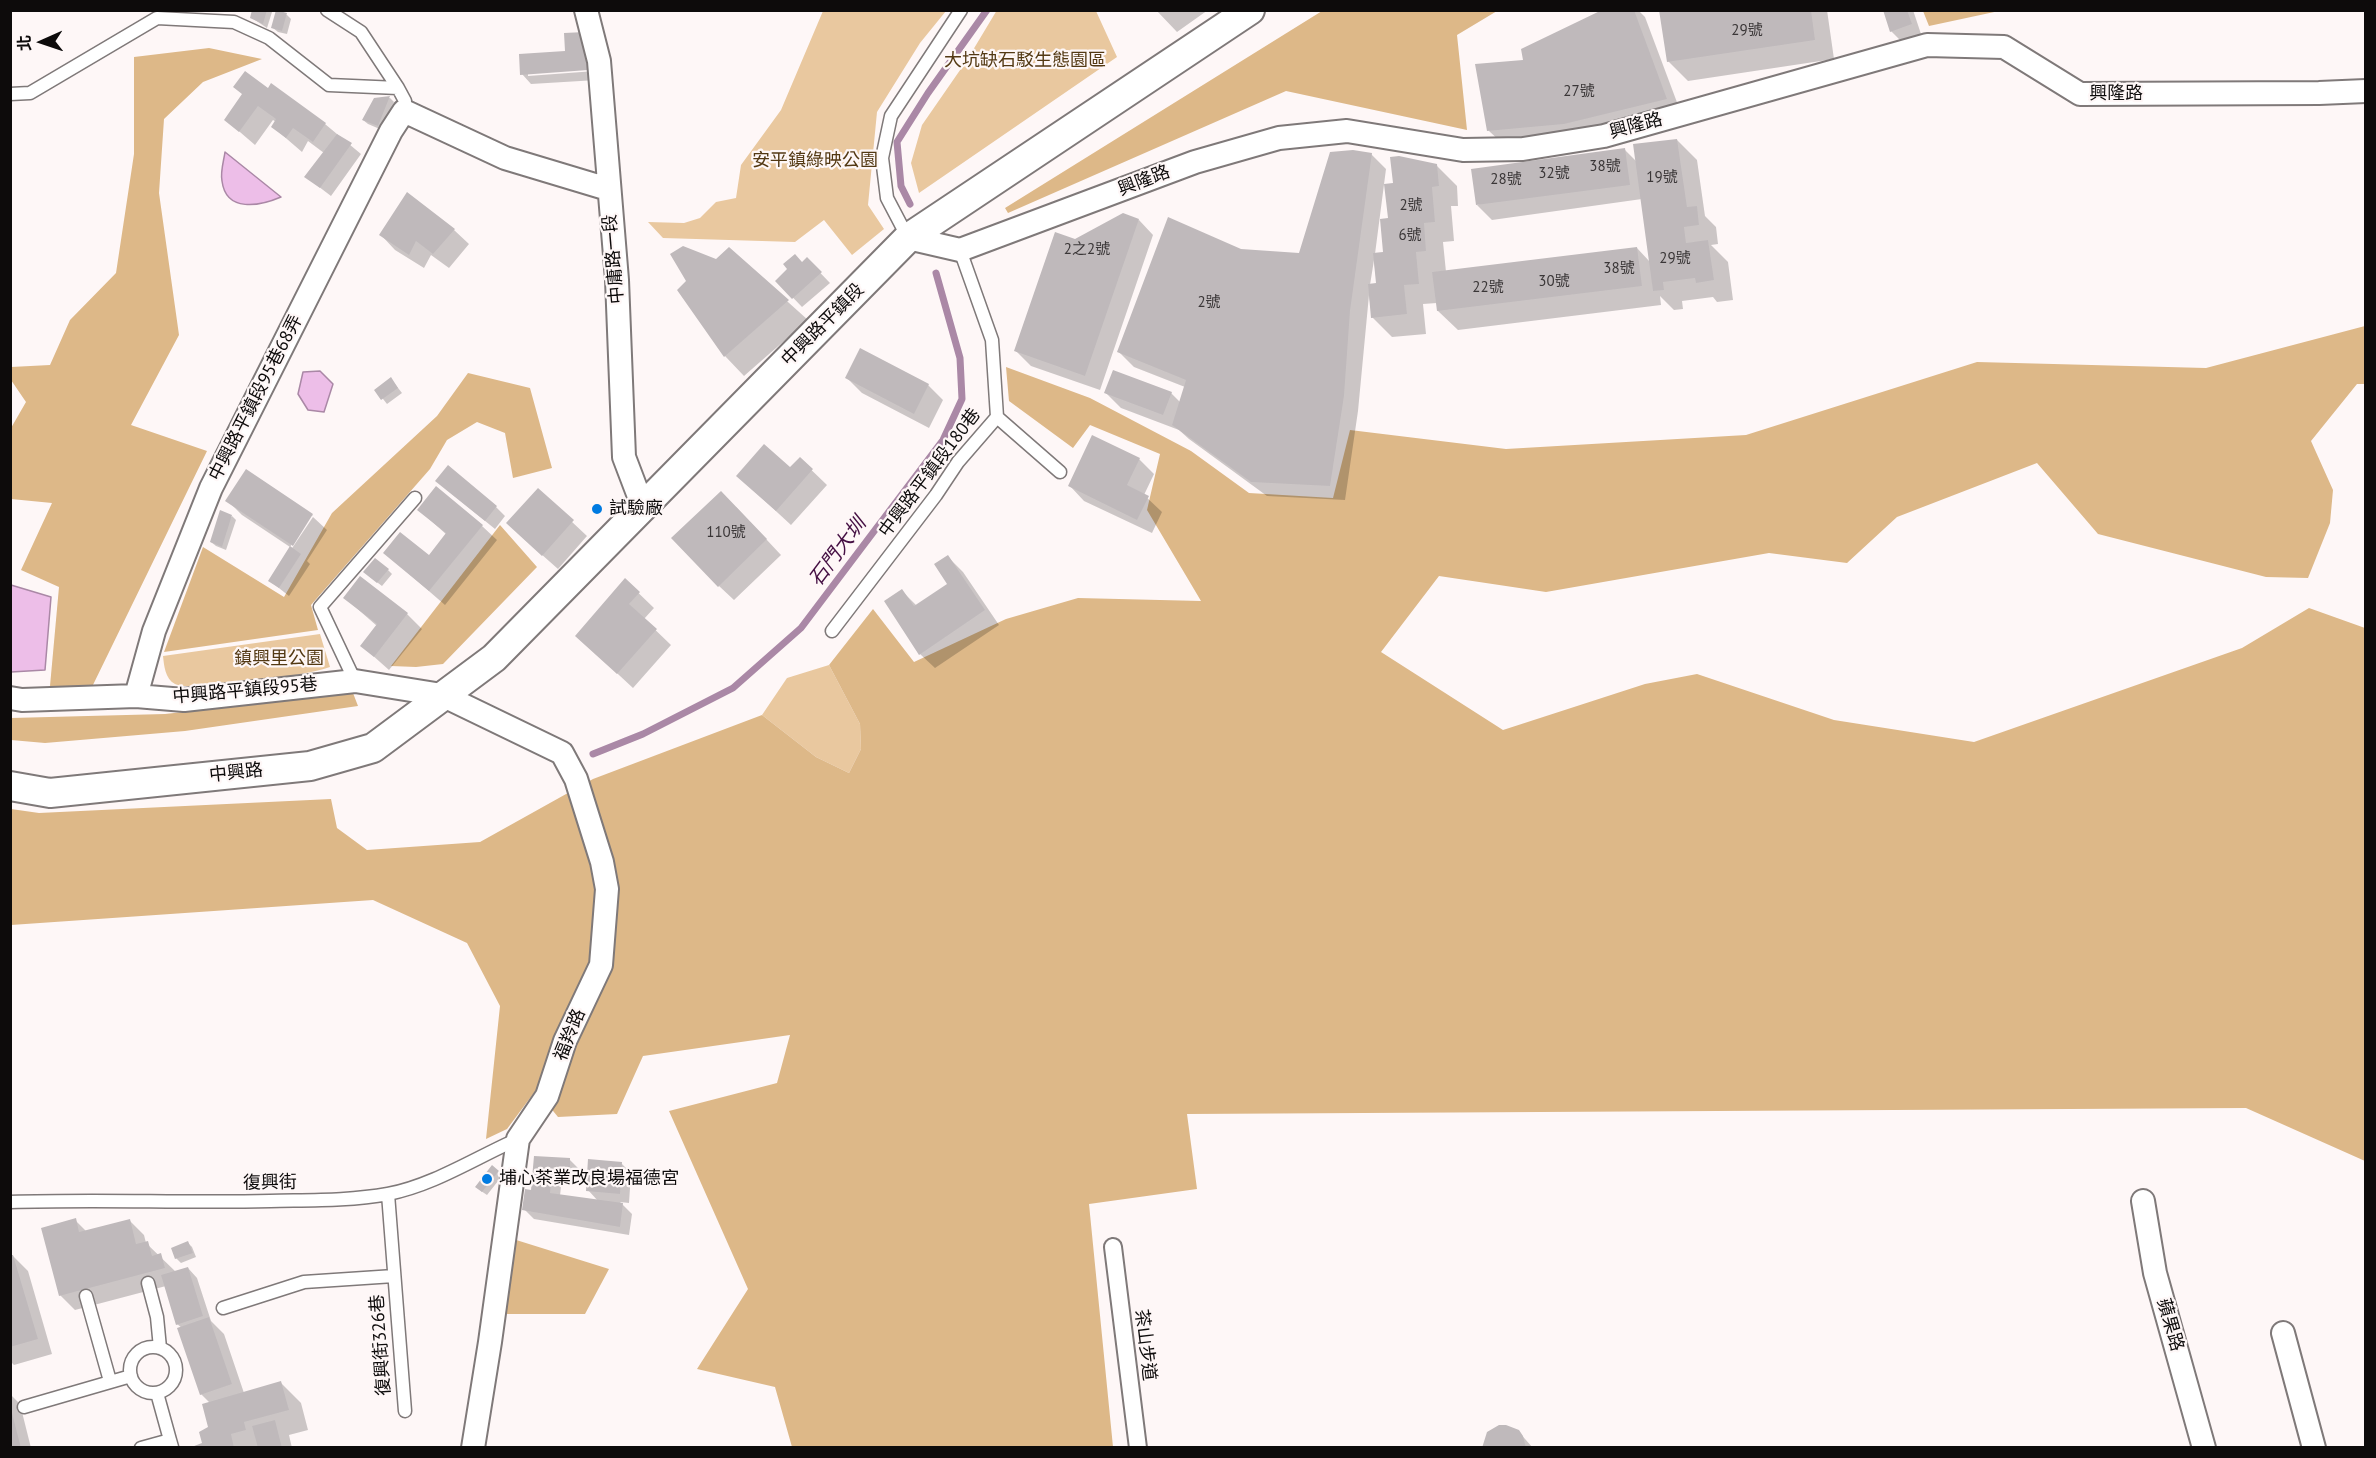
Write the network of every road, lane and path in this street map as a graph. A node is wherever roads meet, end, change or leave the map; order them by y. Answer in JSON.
{"nodes":[{"id":1,"x":327,"y":10,"type":"edge"},
{"id":2,"x":586,"y":10,"type":"edge"},
{"id":3,"x":961,"y":10,"type":"edge"},
{"id":4,"x":1250,"y":10,"type":"edge"},
{"id":5,"x":235,"y":16,"type":"edge"},
{"id":6,"x":398,"y":88,"type":"junction"},
{"id":7,"x":2366,"y":91,"type":"edge"},
{"id":8,"x":10,"y":94,"type":"edge"},
{"id":9,"x":404,"y":111,"type":"junction"},
{"id":10,"x":608,"y":189,"type":"junction"},
{"id":11,"x":908,"y":238,"type":"junction"},
{"id":12,"x":960,"y":250,"type":"junction"},
{"id":13,"x":997,"y":417,"type":"junction"},
{"id":14,"x":1060,"y":472,"type":"dead end"},
{"id":15,"x":414,"y":498,"type":"dead end"},
{"id":16,"x":643,"y":507,"type":"junction"},
{"id":17,"x":832,"y":631,"type":"dead end"},
{"id":18,"x":355,"y":681,"type":"junction"},
{"id":19,"x":442,"y":695,"type":"junction"},
{"id":20,"x":136,"y":696,"type":"junction"},
{"id":21,"x":10,"y":698,"type":"edge"},
{"id":22,"x":10,"y":786,"type":"edge"},
{"id":23,"x":518,"y":1139,"type":"junction"},
{"id":24,"x":388,"y":1194,"type":"junction"},
{"id":25,"x":2143,"y":1200,"type":"dead end"},
{"id":26,"x":10,"y":1202,"type":"edge"},
{"id":27,"x":1113,"y":1247,"type":"dead end"},
{"id":28,"x":394,"y":1276,"type":"junction"},
{"id":29,"x":148,"y":1283,"type":"dead end"},
{"id":30,"x":86,"y":1296,"type":"dead end"},
{"id":31,"x":223,"y":1308,"type":"dead end"},
{"id":32,"x":2283,"y":1333,"type":"dead end"},
{"id":33,"x":160,"y":1348,"type":"junction"},
{"id":34,"x":131,"y":1376,"type":"junction"},
{"id":35,"x":110,"y":1381,"type":"junction"},
{"id":36,"x":157,"y":1393,"type":"junction"},
{"id":37,"x":24,"y":1407,"type":"dead end"},
{"id":38,"x":405,"y":1411,"type":"dead end"},
{"id":39,"x":171,"y":1444,"type":"edge"},
{"id":40,"x":141,"y":1448,"type":"edge"},
{"id":41,"x":473,"y":1448,"type":"edge"},
{"id":42,"x":1138,"y":1448,"type":"edge"},
{"id":43,"x":2204,"y":1448,"type":"edge"},
{"id":44,"x":2314,"y":1448,"type":"edge"}],
"edges":[{"from":1,"to":6,"type":"lane"},
{"from":2,"to":10,"type":"street","name":"中庸路一段"},
{"from":3,"to":11,"type":"lane"},
{"from":4,"to":11,"type":"street","name":"中興路平鎮段"},
{"from":5,"to":6,"type":"lane"},
{"from":5,"to":8,"type":"lane"},
{"from":6,"to":9,"type":"lane"},
{"from":7,"to":12,"type":"street","name":"興隆路"},
{"from":9,"to":10,"type":"street"},
{"from":9,"to":20,"type":"street","name":"中興路平鎮段95巷68弄"},
{"from":10,"to":16,"type":"street","name":"中庸路一段"},
{"from":11,"to":12,"type":"street"},
{"from":11,"to":16,"type":"street","name":"中興路平鎮段"},
{"from":12,"to":13,"type":"lane","name":"中興路平鎮段180巷"},
{"from":13,"to":14,"type":"lane"},
{"from":13,"to":17,"type":"lane","name":"中興路平鎮段180巷"},
{"from":15,"to":18,"type":"lane"},
{"from":16,"to":19,"type":"street","name":"中興路平鎮段"},
{"from":18,"to":19,"type":"street","name":"中興路平鎮段95巷"},
{"from":18,"to":20,"type":"street","name":"中興路平鎮段95巷"},
{"from":19,"to":22,"type":"street","name":"中興路"},
{"from":19,"to":23,"type":"street","name":"福羚路"},
{"from":20,"to":21,"type":"street","name":"中興路平鎮段95巷"},
{"from":23,"to":24,"type":"lane","name":"復興街"},
{"from":23,"to":41,"type":"street","name":"福羚路"},
{"from":24,"to":26,"type":"lane","name":"復興街"},
{"from":24,"to":28,"type":"lane","name":"復興街326巷"},
{"from":25,"to":43,"type":"street","name":"蘋果路"},
{"from":27,"to":42,"type":"street","name":"茶山步道"},
{"from":28,"to":31,"type":"lane","name":"復興街326巷"},
{"from":28,"to":38,"type":"lane","name":"復興街326巷"},
{"from":29,"to":33,"type":"lane"},
{"from":30,"to":35,"type":"lane"},
{"from":32,"to":44,"type":"street"},
{"from":33,"to":34,"type":"lane"},
{"from":33,"to":36,"type":"lane"},
{"from":34,"to":35,"type":"lane"},
{"from":34,"to":36,"type":"lane"},
{"from":35,"to":37,"type":"lane"},
{"from":36,"to":39,"type":"lane"},
{"from":39,"to":40,"type":"lane"}]}
